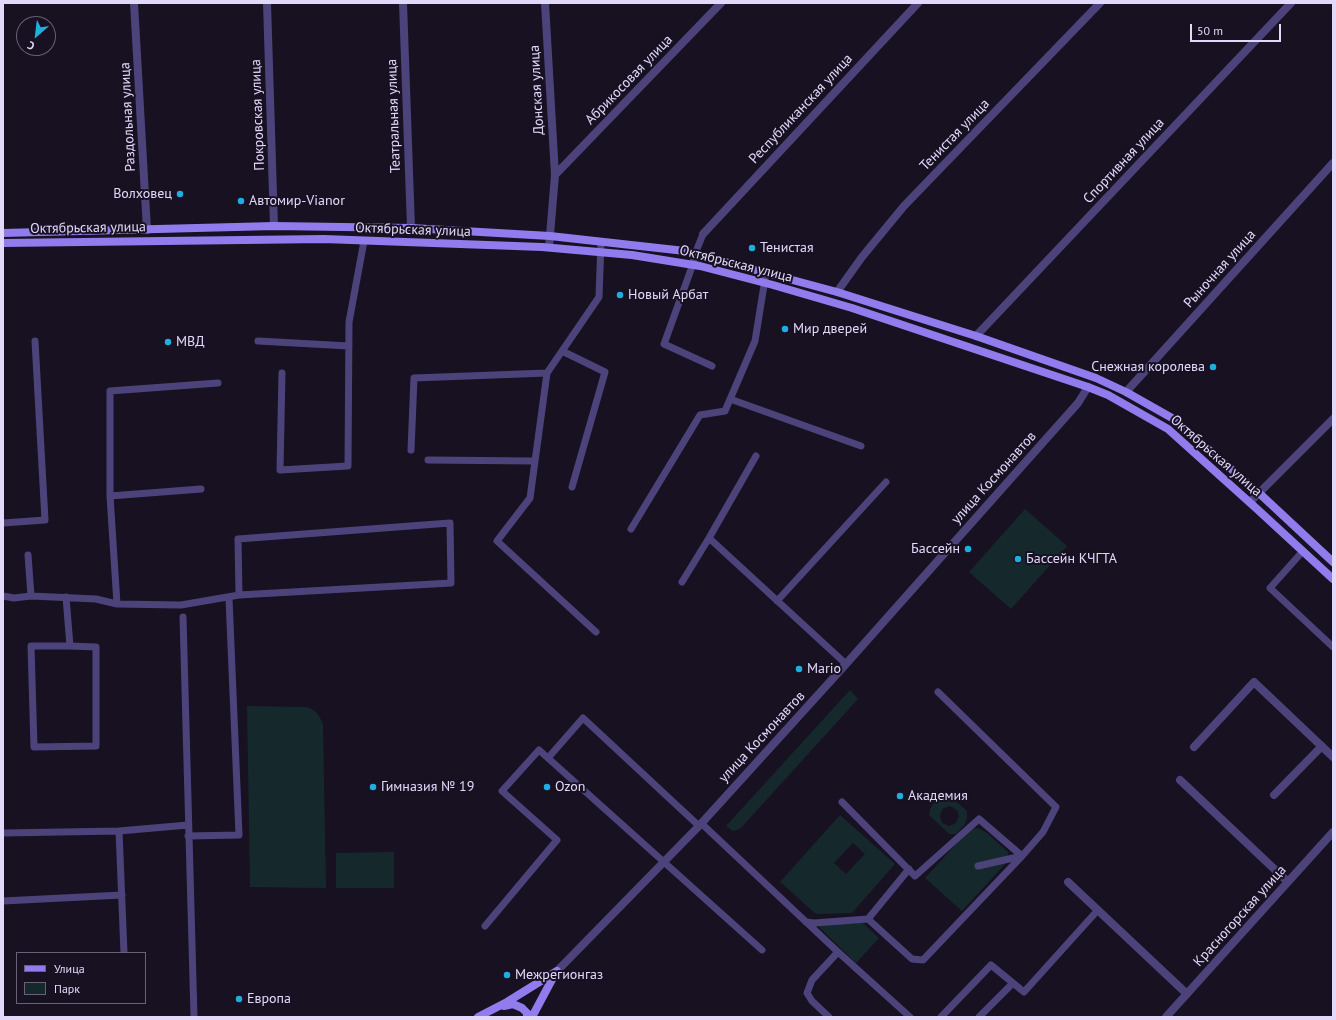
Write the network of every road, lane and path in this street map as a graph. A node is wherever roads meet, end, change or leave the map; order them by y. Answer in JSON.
{"nodes":[{"id":1,"x":134,"y":3,"type":"edge"},
{"id":2,"x":267,"y":3,"type":"edge"},
{"id":3,"x":403,"y":3,"type":"edge"},
{"id":4,"x":546,"y":3,"type":"edge"},
{"id":5,"x":721,"y":3,"type":"edge"},
{"id":6,"x":918,"y":3,"type":"edge"},
{"id":7,"x":1100,"y":3,"type":"edge"},
{"id":8,"x":1291,"y":3,"type":"edge"},
{"id":9,"x":1333,"y":163,"type":"edge"},
{"id":10,"x":555,"y":175,"type":"junction"},
{"id":11,"x":274,"y":226,"type":"junction"},
{"id":12,"x":411,"y":228,"type":"junction"},
{"id":13,"x":147,"y":230,"type":"junction"},
{"id":14,"x":3,"y":233,"type":"edge"},
{"id":15,"x":703,"y":234,"type":"joint"},
{"id":16,"x":550,"y":236,"type":"junction"},
{"id":17,"x":364,"y":241,"type":"junction"},
{"id":18,"x":601,"y":242,"type":"junction"},
{"id":19,"x":3,"y":243,"type":"edge"},
{"id":20,"x":549,"y":248,"type":"junction"},
{"id":21,"x":601,"y":252,"type":"junction"},
{"id":22,"x":695,"y":254,"type":"junction"},
{"id":23,"x":693,"y":264,"type":"junction"},
{"id":24,"x":766,"y":273,"type":"junction"},
{"id":25,"x":765,"y":282,"type":"junction"},
{"id":26,"x":837,"y":292,"type":"junction"},
{"id":27,"x":976,"y":336,"type":"junction"},
{"id":28,"x":34,"y":341,"type":"dead end"},
{"id":29,"x":258,"y":341,"type":"dead end"},
{"id":30,"x":349,"y":346,"type":"junction"},
{"id":31,"x":562,"y":351,"type":"junction"},
{"id":32,"x":712,"y":366,"type":"dead end"},
{"id":33,"x":282,"y":373,"type":"dead end"},
{"id":34,"x":547,"y":373,"type":"junction"},
{"id":35,"x":218,"y":384,"type":"dead end"},
{"id":36,"x":1088,"y":387,"type":"junction"},
{"id":37,"x":1126,"y":392,"type":"junction"},
{"id":38,"x":730,"y":399,"type":"junction"},
{"id":39,"x":1333,"y":419,"type":"edge"},
{"id":40,"x":861,"y":446,"type":"dead end"},
{"id":41,"x":411,"y":450,"type":"dead end"},
{"id":42,"x":756,"y":456,"type":"dead end"},
{"id":43,"x":428,"y":460,"type":"dead end"},
{"id":44,"x":535,"y":461,"type":"junction"},
{"id":45,"x":886,"y":482,"type":"dead end"},
{"id":46,"x":572,"y":486,"type":"dead end"},
{"id":47,"x":201,"y":489,"type":"dead end"},
{"id":48,"x":1259,"y":493,"type":"junction"},
{"id":49,"x":110,"y":496,"type":"junction"},
{"id":50,"x":1250,"y":502,"type":"junction"},
{"id":51,"x":3,"y":523,"type":"edge"},
{"id":52,"x":632,"y":529,"type":"dead end"},
{"id":53,"x":709,"y":538,"type":"junction"},
{"id":54,"x":1304,"y":552,"type":"junction"},
{"id":55,"x":28,"y":555,"type":"dead end"},
{"id":56,"x":1333,"y":562,"type":"edge"},
{"id":57,"x":1333,"y":579,"type":"edge"},
{"id":58,"x":682,"y":582,"type":"dead end"},
{"id":59,"x":239,"y":595,"type":"junction"},
{"id":60,"x":3,"y":596,"type":"edge"},
{"id":61,"x":31,"y":596,"type":"junction"},
{"id":62,"x":66,"y":597,"type":"junction"},
{"id":63,"x":229,"y":598,"type":"junction"},
{"id":64,"x":777,"y":601,"type":"junction"},
{"id":65,"x":116,"y":604,"type":"junction"},
{"id":66,"x":183,"y":617,"type":"dead end"},
{"id":67,"x":596,"y":632,"type":"dead end"},
{"id":68,"x":70,"y":646,"type":"junction"},
{"id":69,"x":1333,"y":647,"type":"edge"},
{"id":70,"x":846,"y":664,"type":"junction"},
{"id":71,"x":938,"y":692,"type":"dead end"},
{"id":72,"x":1322,"y":746,"type":"junction"},
{"id":73,"x":1194,"y":747,"type":"dead end"},
{"id":74,"x":1333,"y":757,"type":"edge"},
{"id":75,"x":548,"y":758,"type":"junction"},
{"id":76,"x":1180,"y":780,"type":"dead end"},
{"id":77,"x":1274,"y":795,"type":"dead end"},
{"id":78,"x":842,"y":802,"type":"dead end"},
{"id":79,"x":700,"y":824,"type":"junction"},
{"id":80,"x":188,"y":825,"type":"junction"},
{"id":81,"x":119,"y":831,"type":"junction"},
{"id":82,"x":1333,"y":832,"type":"edge"},
{"id":83,"x":3,"y":833,"type":"edge"},
{"id":84,"x":188,"y":836,"type":"junction"},
{"id":85,"x":1022,"y":856,"type":"junction"},
{"id":86,"x":663,"y":862,"type":"junction"},
{"id":87,"x":978,"y":866,"type":"dead end"},
{"id":88,"x":909,"y":869,"type":"junction"},
{"id":89,"x":1068,"y":882,"type":"dead end"},
{"id":90,"x":1288,"y":882,"type":"junction"},
{"id":91,"x":122,"y":895,"type":"junction"},
{"id":92,"x":3,"y":901,"type":"edge"},
{"id":93,"x":1097,"y":911,"type":"junction"},
{"id":94,"x":868,"y":919,"type":"junction"},
{"id":95,"x":806,"y":922,"type":"junction"},
{"id":96,"x":485,"y":926,"type":"dead end"},
{"id":97,"x":762,"y":950,"type":"dead end"},
{"id":98,"x":124,"y":952,"type":"edge"},
{"id":99,"x":838,"y":952,"type":"junction"},
{"id":100,"x":557,"y":971,"type":"junction"},
{"id":101,"x":1013,"y":983,"type":"junction"},
{"id":102,"x":1187,"y":994,"type":"junction"},
{"id":103,"x":497,"y":1007,"type":"junction"},
{"id":104,"x":194,"y":1017,"type":"edge"},
{"id":105,"x":478,"y":1017,"type":"edge"},
{"id":106,"x":526,"y":1017,"type":"edge"},
{"id":107,"x":532,"y":1017,"type":"edge"},
{"id":108,"x":829,"y":1017,"type":"edge"},
{"id":109,"x":910,"y":1017,"type":"edge"},
{"id":110,"x":941,"y":1017,"type":"edge"},
{"id":111,"x":979,"y":1017,"type":"edge"},
{"id":112,"x":1166,"y":1017,"type":"edge"}],
"edges":[{"from":1,"to":13,"type":"street","name":"Раздольная улица"},
{"from":2,"to":11,"type":"street","name":"Покровская улица"},
{"from":3,"to":12,"type":"street","name":"Театральная улица"},
{"from":4,"to":10,"type":"street","name":"Донская улица"},
{"from":5,"to":10,"type":"street","name":"Абрикосовая улица"},
{"from":6,"to":15,"type":"street","name":"Республиканская улица"},
{"from":7,"to":26,"type":"street","name":"Тенистая улица"},
{"from":8,"to":27,"type":"street","name":"Спортивная улица"},
{"from":9,"to":37,"type":"street","name":"Рыночная улица"},
{"from":10,"to":16,"type":"street","name":"Донская улица"},
{"from":11,"to":12,"type":"main road","name":"Октябрьская улица"},
{"from":11,"to":13,"type":"main road","name":"Октябрьская улица"},
{"from":12,"to":16,"type":"main road","name":"Октябрьская улица"},
{"from":13,"to":14,"type":"main road","name":"Октябрьская улица"},
{"from":15,"to":22,"type":"lane"},
{"from":16,"to":18,"type":"main road","name":"Октябрьская улица"},
{"from":16,"to":20,"type":"street","name":"Донская улица"},
{"from":17,"to":19,"type":"main road","name":"Октябрьская улица"},
{"from":17,"to":20,"type":"main road","name":"Октябрьская улица"},
{"from":17,"to":30,"type":"lane"},
{"from":18,"to":21,"type":"lane"},
{"from":18,"to":22,"type":"main road","name":"Октябрьская улица"},
{"from":20,"to":21,"type":"main road","name":"Октябрьская улица"},
{"from":21,"to":23,"type":"main road","name":"Октябрьская улица"},
{"from":21,"to":31,"type":"lane"},
{"from":22,"to":23,"type":"lane"},
{"from":22,"to":24,"type":"main road","name":"Октябрьская улица"},
{"from":23,"to":25,"type":"main road","name":"Октябрьская улица"},
{"from":23,"to":32,"type":"lane"},
{"from":24,"to":25,"type":"lane"},
{"from":24,"to":26,"type":"main road","name":"Октябрьская улица"},
{"from":25,"to":36,"type":"main road","name":"Октябрьская улица"},
{"from":25,"to":38,"type":"lane"},
{"from":26,"to":27,"type":"main road","name":"Октябрьская улица"},
{"from":27,"to":37,"type":"main road","name":"Октябрьская улица"},
{"from":28,"to":51,"type":"lane"},
{"from":29,"to":30,"type":"lane"},
{"from":30,"to":33,"type":"lane"},
{"from":31,"to":34,"type":"lane"},
{"from":31,"to":46,"type":"lane"},
{"from":34,"to":41,"type":"lane"},
{"from":34,"to":44,"type":"lane"},
{"from":35,"to":49,"type":"lane"},
{"from":36,"to":50,"type":"main road","name":"Октябрьская улица"},
{"from":36,"to":70,"type":"street","name":"улица Космонавтов"},
{"from":37,"to":48,"type":"main road","name":"Октябрьская улица"},
{"from":38,"to":40,"type":"lane"},
{"from":38,"to":52,"type":"lane"},
{"from":39,"to":48,"type":"street"},
{"from":42,"to":53,"type":"lane"},
{"from":43,"to":44,"type":"lane"},
{"from":44,"to":67,"type":"lane"},
{"from":45,"to":64,"type":"lane"},
{"from":47,"to":49,"type":"lane"},
{"from":48,"to":50,"type":"street"},
{"from":48,"to":56,"type":"main road","name":"Октябрьская улица"},
{"from":49,"to":65,"type":"lane"},
{"from":50,"to":54,"type":"main road","name":"Октябрьская улица"},
{"from":53,"to":58,"type":"lane"},
{"from":53,"to":64,"type":"lane"},
{"from":54,"to":57,"type":"main road","name":"Октябрьская улица"},
{"from":54,"to":69,"type":"lane"},
{"from":55,"to":61,"type":"lane"},
{"from":59,"to":59,"type":"lane"},
{"from":59,"to":63,"type":"lane"},
{"from":60,"to":61,"type":"lane"},
{"from":61,"to":62,"type":"lane"},
{"from":62,"to":65,"type":"lane"},
{"from":62,"to":68,"type":"lane"},
{"from":63,"to":65,"type":"lane"},
{"from":63,"to":84,"type":"lane"},
{"from":64,"to":70,"type":"lane"},
{"from":66,"to":80,"type":"lane"},
{"from":68,"to":68,"type":"lane"},
{"from":70,"to":79,"type":"street","name":"улица Космонавтов"},
{"from":71,"to":85,"type":"lane"},
{"from":72,"to":73,"type":"street"},
{"from":72,"to":74,"type":"street"},
{"from":72,"to":77,"type":"street"},
{"from":75,"to":79,"type":"lane"},
{"from":75,"to":86,"type":"lane"},
{"from":75,"to":96,"type":"lane"},
{"from":76,"to":90,"type":"street"},
{"from":78,"to":88,"type":"lane"},
{"from":79,"to":86,"type":"street","name":"улица Космонавтов"},
{"from":79,"to":95,"type":"lane"},
{"from":80,"to":81,"type":"lane"},
{"from":80,"to":84,"type":"lane"},
{"from":81,"to":83,"type":"lane"},
{"from":81,"to":91,"type":"lane"},
{"from":82,"to":90,"type":"street","name":"Красногорская улица"},
{"from":84,"to":104,"type":"lane"},
{"from":85,"to":87,"type":"lane"},
{"from":85,"to":88,"type":"lane"},
{"from":85,"to":94,"type":"lane"},
{"from":86,"to":97,"type":"lane"},
{"from":86,"to":100,"type":"street","name":"улица Космонавтов"},
{"from":88,"to":94,"type":"lane"},
{"from":89,"to":93,"type":"street"},
{"from":90,"to":102,"type":"street","name":"Красногорская улица"},
{"from":91,"to":92,"type":"lane"},
{"from":91,"to":98,"type":"lane"},
{"from":93,"to":101,"type":"lane"},
{"from":93,"to":102,"type":"street"},
{"from":94,"to":95,"type":"lane"},
{"from":95,"to":99,"type":"lane"},
{"from":99,"to":108,"type":"lane"},
{"from":99,"to":109,"type":"lane"},
{"from":100,"to":103,"type":"main road","name":"улица Космонавтов"},
{"from":100,"to":107,"type":"main road","name":"улица Космонавтов"},
{"from":101,"to":110,"type":"lane"},
{"from":101,"to":111,"type":"lane"},
{"from":102,"to":112,"type":"street","name":"Красногорская улица"},
{"from":103,"to":105,"type":"main road","name":"улица Космонавтов"},
{"from":103,"to":106,"type":"main road","name":"улица Космонавтов"}]}
